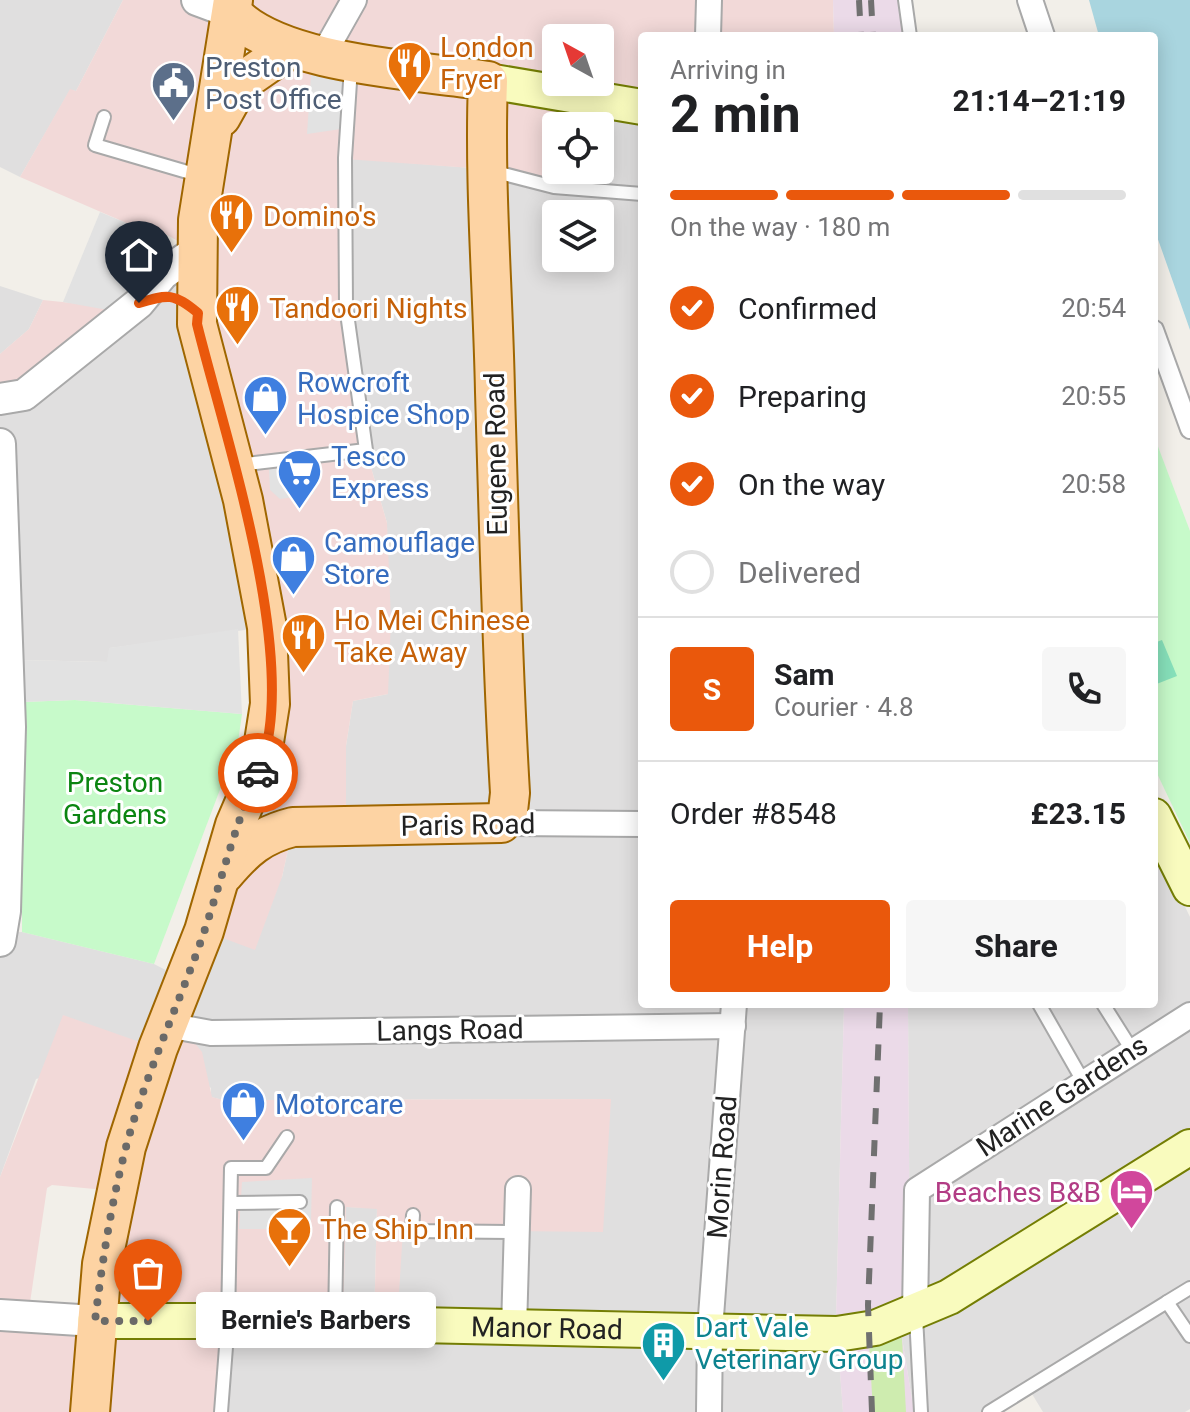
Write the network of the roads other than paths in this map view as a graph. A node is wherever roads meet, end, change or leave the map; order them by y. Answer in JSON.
{"nodes":[{"id":1,"x":197,"y":0,"type":"edge"},
{"id":2,"x":354,"y":0,"type":"edge"},
{"id":3,"x":709,"y":0,"type":"edge"},
{"id":4,"x":905,"y":0,"type":"edge"},
{"id":5,"x":1030,"y":0,"type":"edge"},
{"id":6,"x":232,"y":6,"type":"edge"},
{"id":7,"x":708,"y":32,"type":"edge"},
{"id":8,"x":909,"y":32,"type":"edge"},
{"id":9,"x":1041,"y":32,"type":"edge"},
{"id":10,"x":321,"y":55,"type":"junction"},
{"id":11,"x":488,"y":81,"type":"junction"},
{"id":12,"x":638,"y":106,"type":"edge"},
{"id":13,"x":104,"y":117,"type":"dead end"},
{"id":14,"x":214,"y":134,"type":"junction"},
{"id":15,"x":485,"y":169,"type":"junction"},
{"id":16,"x":206,"y":177,"type":"junction"},
{"id":17,"x":638,"y":194,"type":"edge"},
{"id":18,"x":196,"y":251,"type":"junction"},
{"id":19,"x":139,"y":303,"type":"junction"},
{"id":20,"x":198,"y":313,"type":"junction"},
{"id":21,"x":1158,"y":341,"type":"edge"},
{"id":22,"x":0,"y":399,"type":"edge"},
{"id":23,"x":1190,"y":429,"type":"edge"},
{"id":24,"x":0,"y":444,"type":"edge"},
{"id":25,"x":234,"y":466,"type":"junction"},
{"id":26,"x":5,"y":716,"type":"edge"},
{"id":27,"x":260,"y":767,"type":"junction"},
{"id":28,"x":501,"y":823,"type":"junction"},
{"id":29,"x":638,"y":824,"type":"edge"},
{"id":30,"x":1158,"y":824,"type":"edge"},
{"id":31,"x":293,"y":827,"type":"junction"},
{"id":32,"x":219,"y":880,"type":"junction"},
{"id":33,"x":1190,"y":888,"type":"edge"},
{"id":34,"x":0,"y":941,"type":"edge"},
{"id":35,"x":1041,"y":1008,"type":"edge"},
{"id":36,"x":1106,"y":1008,"type":"edge"},
{"id":37,"x":734,"y":1015,"type":"edge"},
{"id":38,"x":1190,"y":1015,"type":"edge"},
{"id":39,"x":167,"y":1025,"type":"junction"},
{"id":40,"x":1132,"y":1050,"type":"junction"},
{"id":41,"x":1083,"y":1081,"type":"junction"},
{"id":42,"x":287,"y":1137,"type":"dead end"},
{"id":43,"x":1190,"y":1147,"type":"edge"},
{"id":44,"x":518,"y":1189,"type":"dead end"},
{"id":45,"x":300,"y":1202,"type":"dead end"},
{"id":46,"x":232,"y":1203,"type":"junction"},
{"id":47,"x":337,"y":1207,"type":"dead end"},
{"id":48,"x":413,"y":1215,"type":"dead end"},
{"id":49,"x":517,"y":1232,"type":"junction"},
{"id":50,"x":1190,"y":1288,"type":"edge"},
{"id":51,"x":1167,"y":1302,"type":"junction"},
{"id":52,"x":915,"y":1313,"type":"junction"},
{"id":53,"x":0,"y":1315,"type":"edge"},
{"id":54,"x":95,"y":1321,"type":"junction"},
{"id":55,"x":228,"y":1321,"type":"junction"},
{"id":56,"x":335,"y":1325,"type":"junction"},
{"id":57,"x":514,"y":1329,"type":"junction"},
{"id":58,"x":710,"y":1330,"type":"junction"},
{"id":59,"x":1190,"y":1336,"type":"edge"},
{"id":60,"x":90,"y":1412,"type":"edge"},
{"id":61,"x":221,"y":1412,"type":"edge"},
{"id":62,"x":709,"y":1412,"type":"edge"},
{"id":63,"x":921,"y":1412,"type":"edge"},
{"id":64,"x":989,"y":1412,"type":"edge"}],
"edges":[{"from":1,"to":6,"type":"street"},
{"from":2,"to":10,"type":"street"},
{"from":3,"to":7,"type":"street"},
{"from":4,"to":8,"type":"lane"},
{"from":5,"to":9,"type":"street"},
{"from":6,"to":10,"type":"main road"},
{"from":6,"to":14,"type":"main road"},
{"from":10,"to":11,"type":"main road"},
{"from":10,"to":14,"type":"main road"},
{"from":10,"to":25,"type":"lane"},
{"from":11,"to":12,"type":"main road"},
{"from":11,"to":15,"type":"main road","name":"Eugene Road"},
{"from":13,"to":16,"type":"lane"},
{"from":14,"to":16,"type":"main road"},
{"from":15,"to":17,"type":"lane"},
{"from":15,"to":28,"type":"main road","name":"Eugene Road"},
{"from":16,"to":18,"type":"main road"},
{"from":18,"to":19,"type":"street"},
{"from":18,"to":20,"type":"main road"},
{"from":19,"to":20,"type":"street"},
{"from":19,"to":22,"type":"street"},
{"from":20,"to":25,"type":"main road"},
{"from":21,"to":23,"type":"street"},
{"from":24,"to":26,"type":"street"},
{"from":25,"to":27,"type":"main road"},
{"from":26,"to":34,"type":"street"},
{"from":27,"to":31,"type":"main road"},
{"from":27,"to":32,"type":"main road"},
{"from":28,"to":29,"type":"street","name":"Paris Road"},
{"from":28,"to":31,"type":"main road","name":"Paris Road"},
{"from":30,"to":33,"type":"main road"},
{"from":31,"to":32,"type":"main road","name":"Paris Road"},
{"from":32,"to":39,"type":"main road"},
{"from":35,"to":41,"type":"lane"},
{"from":36,"to":40,"type":"lane"},
{"from":37,"to":39,"type":"street","name":"Langs Road"},
{"from":37,"to":58,"type":"street","name":"Morin Road"},
{"from":38,"to":40,"type":"street","name":"Marine Gardens"},
{"from":39,"to":54,"type":"main road"},
{"from":40,"to":41,"type":"street","name":"Marine Gardens"},
{"from":41,"to":52,"type":"street","name":"Marine Gardens"},
{"from":42,"to":46,"type":"lane"},
{"from":43,"to":52,"type":"main road","name":"Manor Road"},
{"from":44,"to":49,"type":"street"},
{"from":45,"to":46,"type":"lane"},
{"from":46,"to":55,"type":"lane"},
{"from":47,"to":56,"type":"lane"},
{"from":48,"to":49,"type":"lane"},
{"from":49,"to":57,"type":"street"},
{"from":50,"to":51,"type":"lane"},
{"from":51,"to":59,"type":"lane"},
{"from":51,"to":64,"type":"lane"},
{"from":52,"to":58,"type":"main road","name":"Manor Road"},
{"from":52,"to":63,"type":"lane"},
{"from":53,"to":54,"type":"street"},
{"from":54,"to":55,"type":"main road","name":"Manor Road"},
{"from":54,"to":60,"type":"main road"},
{"from":55,"to":56,"type":"main road","name":"Manor Road"},
{"from":55,"to":61,"type":"lane"},
{"from":56,"to":57,"type":"main road","name":"Manor Road"},
{"from":57,"to":58,"type":"main road","name":"Manor Road"},
{"from":58,"to":62,"type":"street","name":"Morin Road"}]}
